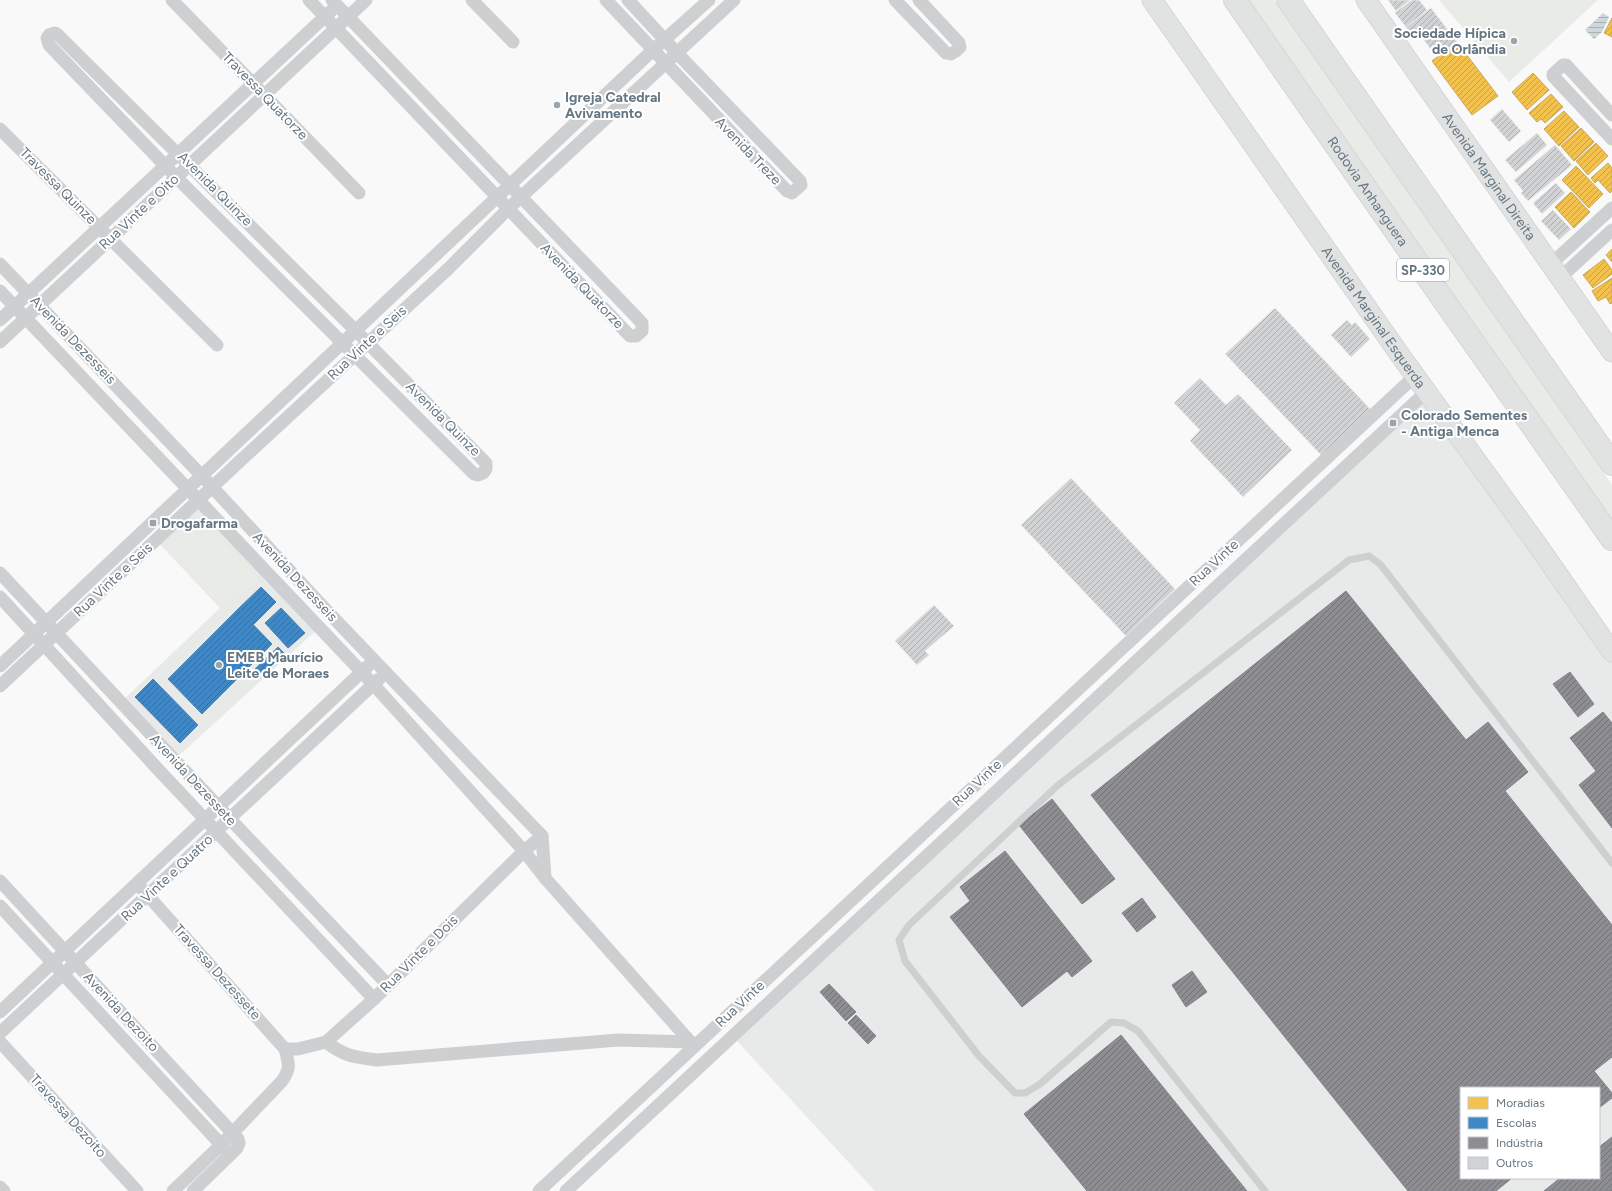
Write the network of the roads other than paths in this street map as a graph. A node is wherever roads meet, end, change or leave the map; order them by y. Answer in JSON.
{"nodes":[{"id":1,"x":172,"y":0,"type":"edge"},
{"id":2,"x":309,"y":0,"type":"edge"},
{"id":3,"x":366,"y":0,"type":"edge"},
{"id":4,"x":472,"y":0,"type":"edge"},
{"id":5,"x":606,"y":0,"type":"edge"},
{"id":6,"x":628,"y":0,"type":"edge"},
{"id":7,"x":709,"y":0,"type":"edge"},
{"id":8,"x":734,"y":0,"type":"edge"},
{"id":9,"x":895,"y":0,"type":"edge"},
{"id":10,"x":915,"y":0,"type":"edge"},
{"id":11,"x":919,"y":0,"type":"edge"},
{"id":12,"x":1152,"y":0,"type":"edge"},
{"id":13,"x":1235,"y":0,"type":"edge"},
{"id":14,"x":1288,"y":0,"type":"edge"},
{"id":15,"x":1366,"y":0,"type":"edge"},
{"id":16,"x":337,"y":2,"type":"edge"},
{"id":17,"x":905,"y":10,"type":"junction"},
{"id":18,"x":325,"y":17,"type":"junction"},
{"id":19,"x":348,"y":17,"type":"junction"},
{"id":20,"x":336,"y":29,"type":"junction"},
{"id":21,"x":665,"y":40,"type":"junction"},
{"id":22,"x":513,"y":42,"type":"dead end"},
{"id":23,"x":653,"y":50,"type":"junction"},
{"id":24,"x":677,"y":53,"type":"junction"},
{"id":25,"x":665,"y":63,"type":"junction"},
{"id":26,"x":253,"y":84,"type":"junction"},
{"id":27,"x":265,"y":96,"type":"junction"},
{"id":28,"x":1612,"y":115,"type":"edge"},
{"id":29,"x":0,"y":129,"type":"edge"},
{"id":30,"x":1612,"y":139,"type":"edge"},
{"id":31,"x":179,"y":154,"type":"junction"},
{"id":32,"x":190,"y":165,"type":"junction"},
{"id":33,"x":165,"y":166,"type":"junction"},
{"id":34,"x":177,"y":178,"type":"junction"},
{"id":35,"x":510,"y":187,"type":"junction"},
{"id":36,"x":359,"y":193,"type":"dead end"},
{"id":37,"x":497,"y":198,"type":"junction"},
{"id":38,"x":521,"y":198,"type":"junction"},
{"id":39,"x":509,"y":208,"type":"junction"},
{"id":40,"x":1612,"y":208,"type":"edge"},
{"id":41,"x":100,"y":228,"type":"junction"},
{"id":42,"x":1612,"y":230,"type":"edge"},
{"id":43,"x":111,"y":239,"type":"junction"},
{"id":44,"x":574,"y":253,"type":"junction"},
{"id":45,"x":0,"y":264,"type":"edge"},
{"id":46,"x":562,"y":264,"type":"junction"},
{"id":47,"x":1556,"y":271,"type":"junction"},
{"id":48,"x":0,"y":291,"type":"edge"},
{"id":49,"x":29,"y":294,"type":"junction"},
{"id":50,"x":40,"y":305,"type":"junction"},
{"id":51,"x":15,"y":306,"type":"junction"},
{"id":52,"x":26,"y":318,"type":"junction"},
{"id":53,"x":0,"y":320,"type":"edge"},
{"id":54,"x":356,"y":331,"type":"junction"},
{"id":55,"x":0,"y":342,"type":"edge"},
{"id":56,"x":343,"y":343,"type":"junction"},
{"id":57,"x":367,"y":343,"type":"junction"},
{"id":58,"x":217,"y":345,"type":"dead end"},
{"id":59,"x":1612,"y":352,"type":"edge"},
{"id":60,"x":355,"y":354,"type":"junction"},
{"id":61,"x":1415,"y":376,"type":"junction"},
{"id":62,"x":1426,"y":392,"type":"junction"},
{"id":63,"x":1612,"y":464,"type":"edge"},
{"id":64,"x":202,"y":476,"type":"junction"},
{"id":65,"x":212,"y":487,"type":"junction"},
{"id":66,"x":188,"y":489,"type":"junction"},
{"id":67,"x":198,"y":499,"type":"junction"},
{"id":68,"x":1612,"y":539,"type":"edge"},
{"id":69,"x":0,"y":573,"type":"edge"},
{"id":70,"x":0,"y":597,"type":"edge"},
{"id":71,"x":46,"y":623,"type":"junction"},
{"id":72,"x":34,"y":634,"type":"junction"},
{"id":73,"x":56,"y":634,"type":"junction"},
{"id":74,"x":44,"y":645,"type":"junction"},
{"id":75,"x":1612,"y":652,"type":"edge"},
{"id":76,"x":374,"y":660,"type":"junction"},
{"id":77,"x":0,"y":666,"type":"edge"},
{"id":78,"x":361,"y":672,"type":"junction"},
{"id":79,"x":386,"y":673,"type":"junction"},
{"id":80,"x":373,"y":684,"type":"junction"},
{"id":81,"x":0,"y":686,"type":"edge"},
{"id":82,"x":218,"y":807,"type":"junction"},
{"id":83,"x":204,"y":819,"type":"junction"},
{"id":84,"x":230,"y":819,"type":"junction"},
{"id":85,"x":216,"y":832,"type":"junction"},
{"id":86,"x":542,"y":836,"type":"junction"},
{"id":87,"x":524,"y":851,"type":"junction"},
{"id":88,"x":1612,"y":863,"type":"edge"},
{"id":89,"x":545,"y":878,"type":"junction"},
{"id":90,"x":0,"y":881,"type":"edge"},
{"id":91,"x":136,"y":883,"type":"junction"},
{"id":92,"x":148,"y":895,"type":"junction"},
{"id":93,"x":0,"y":906,"type":"edge"},
{"id":94,"x":65,"y":951,"type":"junction"},
{"id":95,"x":75,"y":962,"type":"junction"},
{"id":96,"x":52,"y":963,"type":"junction"},
{"id":97,"x":63,"y":974,"type":"junction"},
{"id":98,"x":388,"y":985,"type":"junction"},
{"id":99,"x":374,"y":999,"type":"junction"},
{"id":100,"x":0,"y":1012,"type":"edge"},
{"id":101,"x":0,"y":1033,"type":"edge"},
{"id":102,"x":0,"y":1042,"type":"edge"},
{"id":103,"x":326,"y":1042,"type":"junction"},
{"id":104,"x":693,"y":1044,"type":"junction"},
{"id":105,"x":285,"y":1049,"type":"junction"},
{"id":106,"x":236,"y":1138,"type":"junction"},
{"id":107,"x":226,"y":1150,"type":"junction"},
{"id":108,"x":0,"y":1187,"type":"edge"},
{"id":109,"x":4,"y":1191,"type":"edge"},
{"id":110,"x":137,"y":1191,"type":"edge"},
{"id":111,"x":173,"y":1191,"type":"edge"},
{"id":112,"x":193,"y":1191,"type":"edge"},
{"id":113,"x":539,"y":1191,"type":"edge"},
{"id":114,"x":566,"y":1191,"type":"edge"},
{"id":115,"x":1265,"y":1191,"type":"edge"}],
"edges":[{"from":1,"to":26,"type":"street","name":"Travessa Quatorze"},
{"from":2,"to":18,"type":"street","name":"Avenida Quatorze"},
{"from":3,"to":19,"type":"street","name":"Rua Vinte e Oito"},
{"from":4,"to":22,"type":"street"},
{"from":5,"to":23,"type":"street","name":"Avenida Treze"},
{"from":6,"to":21,"type":"street","name":"Avenida Treze"},
{"from":7,"to":21,"type":"street","name":"Rua Vinte e Seis"},
{"from":8,"to":24,"type":"street","name":"Rua Vinte e Seis"},
{"from":9,"to":17,"type":"street"},
{"from":10,"to":17,"type":"street"},
{"from":11,"to":17,"type":"street"},
{"from":12,"to":61,"type":"main road","name":"Avenida Marginal Esquerda"},
{"from":13,"to":68,"type":"highway","name":"Rodovia Anhanguera","number":"SP-330"},
{"from":14,"to":63,"type":"highway","number":"SP-330"},
{"from":15,"to":47,"type":"main road","name":"Avenida Marginal Direita"},
{"from":16,"to":18,"type":"street","name":"Rua Vinte e Oito"},
{"from":16,"to":19,"type":"street","name":"Avenida Quatorze"},
{"from":18,"to":20,"type":"street","name":"Avenida Quatorze"},
{"from":18,"to":26,"type":"street","name":"Rua Vinte e Oito"},
{"from":19,"to":20,"type":"street","name":"Rua Vinte e Oito"},
{"from":19,"to":35,"type":"street","name":"Avenida Quatorze"},
{"from":20,"to":27,"type":"street","name":"Rua Vinte e Oito"},
{"from":20,"to":37,"type":"street","name":"Avenida Quatorze"},
{"from":21,"to":23,"type":"street","name":"Rua Vinte e Seis"},
{"from":21,"to":24,"type":"street","name":"Avenida Treze"},
{"from":23,"to":25,"type":"street","name":"Avenida Treze"},
{"from":23,"to":35,"type":"street","name":"Rua Vinte e Seis"},
{"from":24,"to":25,"type":"street","name":"Rua Vinte e Seis"},
{"from":24,"to":25,"type":"street","name":"Avenida Treze"},
{"from":25,"to":38,"type":"street","name":"Rua Vinte e Seis"},
{"from":26,"to":27,"type":"street","name":"Travessa Quatorze"},
{"from":26,"to":31,"type":"street","name":"Rua Vinte e Oito"},
{"from":27,"to":32,"type":"street","name":"Rua Vinte e Oito"},
{"from":27,"to":36,"type":"street","name":"Travessa Quatorze"},
{"from":28,"to":30,"type":"street"},
{"from":29,"to":41,"type":"street","name":"Travessa Quinze"},
{"from":31,"to":32,"type":"street","name":"Avenida Quinze"},
{"from":31,"to":33,"type":"street","name":"Rua Vinte e Oito"},
{"from":31,"to":33,"type":"street","name":"Avenida Quinze"},
{"from":32,"to":34,"type":"street","name":"Rua Vinte e Oito"},
{"from":32,"to":54,"type":"street","name":"Avenida Quinze"},
{"from":33,"to":34,"type":"street","name":"Avenida Quinze"},
{"from":33,"to":41,"type":"street","name":"Rua Vinte e Oito"},
{"from":34,"to":43,"type":"street","name":"Rua Vinte e Oito"},
{"from":34,"to":56,"type":"street","name":"Avenida Quinze"},
{"from":35,"to":37,"type":"street","name":"Rua Vinte e Seis"},
{"from":35,"to":38,"type":"street","name":"Avenida Quatorze"},
{"from":37,"to":39,"type":"street","name":"Avenida Quatorze"},
{"from":37,"to":54,"type":"street","name":"Rua Vinte e Seis"},
{"from":38,"to":39,"type":"street","name":"Rua Vinte e Seis"},
{"from":38,"to":44,"type":"street","name":"Avenida Quatorze"},
{"from":39,"to":46,"type":"street","name":"Avenida Quatorze"},
{"from":39,"to":57,"type":"street","name":"Rua Vinte e Seis"},
{"from":40,"to":47,"type":"street"},
{"from":41,"to":43,"type":"street","name":"Travessa Quinze"},
{"from":41,"to":49,"type":"street","name":"Rua Vinte e Oito"},
{"from":42,"to":47,"type":"street"},
{"from":43,"to":50,"type":"street","name":"Rua Vinte e Oito"},
{"from":43,"to":58,"type":"street","name":"Travessa Quinze"},
{"from":44,"to":46,"type":"street"},
{"from":44,"to":46,"type":"street","name":"Avenida Quatorze"},
{"from":45,"to":49,"type":"street","name":"Avenida Dezesseis"},
{"from":47,"to":59,"type":"main road","name":"Avenida Marginal Direita"},
{"from":48,"to":51,"type":"street","name":"Avenida Dezesseis"},
{"from":49,"to":50,"type":"street","name":"Avenida Dezesseis"},
{"from":49,"to":51,"type":"street","name":"Rua Vinte e Oito"},
{"from":50,"to":52,"type":"street","name":"Rua Vinte e Oito"},
{"from":50,"to":64,"type":"street","name":"Avenida Dezesseis"},
{"from":51,"to":52,"type":"street","name":"Avenida Dezesseis"},
{"from":51,"to":53,"type":"street","name":"Rua Vinte e Oito"},
{"from":52,"to":55,"type":"street","name":"Rua Vinte e Oito"},
{"from":52,"to":66,"type":"street","name":"Avenida Dezesseis"},
{"from":54,"to":56,"type":"street","name":"Rua Vinte e Seis"},
{"from":54,"to":57,"type":"street","name":"Avenida Quinze"},
{"from":56,"to":60,"type":"street","name":"Avenida Quinze"},
{"from":56,"to":64,"type":"street","name":"Rua Vinte e Seis"},
{"from":57,"to":60,"type":"street","name":"Rua Vinte e Seis"},
{"from":57,"to":60,"type":"street","name":"Avenida Quinze"},
{"from":60,"to":65,"type":"street","name":"Rua Vinte e Seis"},
{"from":61,"to":62,"type":"main road","name":"Avenida Marginal Esquerda"},
{"from":61,"to":104,"type":"street","name":"Rua Vinte"},
{"from":62,"to":75,"type":"main road","name":"Avenida Marginal Esquerda"},
{"from":62,"to":114,"type":"street","name":"Rua Vinte"},
{"from":64,"to":65,"type":"street","name":"Avenida Dezesseis"},
{"from":64,"to":66,"type":"street","name":"Rua Vinte e Seis"},
{"from":65,"to":67,"type":"street","name":"Rua Vinte e Seis"},
{"from":65,"to":76,"type":"street","name":"Avenida Dezesseis"},
{"from":66,"to":67,"type":"street","name":"Avenida Dezesseis"},
{"from":66,"to":71,"type":"street","name":"Rua Vinte e Seis"},
{"from":67,"to":73,"type":"street","name":"Rua Vinte e Seis"},
{"from":67,"to":78,"type":"street","name":"Avenida Dezesseis"},
{"from":69,"to":71,"type":"street","name":"Avenida Dezessete"},
{"from":70,"to":72,"type":"street","name":"Avenida Dezessete"},
{"from":71,"to":72,"type":"street","name":"Rua Vinte e Seis"},
{"from":71,"to":73,"type":"street","name":"Avenida Dezessete"},
{"from":72,"to":74,"type":"street","name":"Avenida Dezessete"},
{"from":72,"to":77,"type":"street","name":"Rua Vinte e Seis"},
{"from":73,"to":74,"type":"street","name":"Rua Vinte e Seis"},
{"from":73,"to":82,"type":"street","name":"Avenida Dezessete"},
{"from":74,"to":81,"type":"street","name":"Rua Vinte e Seis"},
{"from":74,"to":83,"type":"street","name":"Avenida Dezessete"},
{"from":76,"to":78,"type":"street","name":"Rua Vinte e Quatro"},
{"from":76,"to":79,"type":"street","name":"Avenida Dezesseis"},
{"from":78,"to":80,"type":"street","name":"Avenida Dezesseis"},
{"from":78,"to":82,"type":"street","name":"Rua Vinte e Quatro"},
{"from":79,"to":80,"type":"street","name":"Rua Vinte e Quatro"},
{"from":79,"to":86,"type":"street","name":"Avenida Dezesseis"},
{"from":80,"to":84,"type":"street","name":"Rua Vinte e Quatro"},
{"from":80,"to":87,"type":"street","name":"Avenida Dezesseis"},
{"from":82,"to":83,"type":"street","name":"Rua Vinte e Quatro"},
{"from":82,"to":84,"type":"street","name":"Avenida Dezessete"},
{"from":83,"to":85,"type":"street","name":"Avenida Dezessete"},
{"from":83,"to":91,"type":"street","name":"Rua Vinte e Quatro"},
{"from":84,"to":85,"type":"street","name":"Rua Vinte e Quatro"},
{"from":84,"to":98,"type":"street","name":"Avenida Dezessete"},
{"from":85,"to":92,"type":"street","name":"Rua Vinte e Quatro"},
{"from":85,"to":99,"type":"street","name":"Avenida Dezessete"},
{"from":86,"to":87,"type":"street","name":"Rua Vinte e Dois"},
{"from":86,"to":89,"type":"street"},
{"from":87,"to":89,"type":"street","name":"Avenida Dezesseis"},
{"from":87,"to":98,"type":"street","name":"Rua Vinte e Dois"},
{"from":88,"to":115,"type":"lane"},
{"from":89,"to":104,"type":"street","name":"Avenida Dezesseis"},
{"from":90,"to":94,"type":"street","name":"Avenida Dezoito"},
{"from":91,"to":92,"type":"street","name":"Travessa Dezessete"},
{"from":91,"to":94,"type":"street","name":"Rua Vinte e Quatro"},
{"from":92,"to":95,"type":"street","name":"Rua Vinte e Quatro"},
{"from":92,"to":105,"type":"street","name":"Travessa Dezessete"},
{"from":93,"to":96,"type":"street","name":"Avenida Dezoito"},
{"from":94,"to":95,"type":"street","name":"Avenida Dezoito"},
{"from":94,"to":96,"type":"street","name":"Rua Vinte e Quatro"},
{"from":95,"to":97,"type":"street","name":"Rua Vinte e Quatro"},
{"from":95,"to":106,"type":"street","name":"Avenida Dezoito"},
{"from":96,"to":97,"type":"street","name":"Avenida Dezoito"},
{"from":96,"to":100,"type":"street","name":"Rua Vinte e Quatro"},
{"from":97,"to":101,"type":"street","name":"Rua Vinte e Quatro"},
{"from":97,"to":107,"type":"street","name":"Avenida Dezoito"},
{"from":98,"to":99,"type":"street","name":"Rua Vinte e Dois"},
{"from":99,"to":103,"type":"street","name":"Rua Vinte e Dois"},
{"from":102,"to":110,"type":"street","name":"Travessa Dezoito"},
{"from":103,"to":104,"type":"street"},
{"from":103,"to":105,"type":"street","name":"Rua Vinte e Dois"},
{"from":104,"to":113,"type":"street","name":"Rua Vinte"},
{"from":105,"to":106,"type":"street","name":"Travessa Dezessete"},
{"from":106,"to":107,"type":"street"},
{"from":107,"to":111,"type":"street"},
{"from":107,"to":112,"type":"street"},
{"from":108,"to":109,"type":"street"}]}
